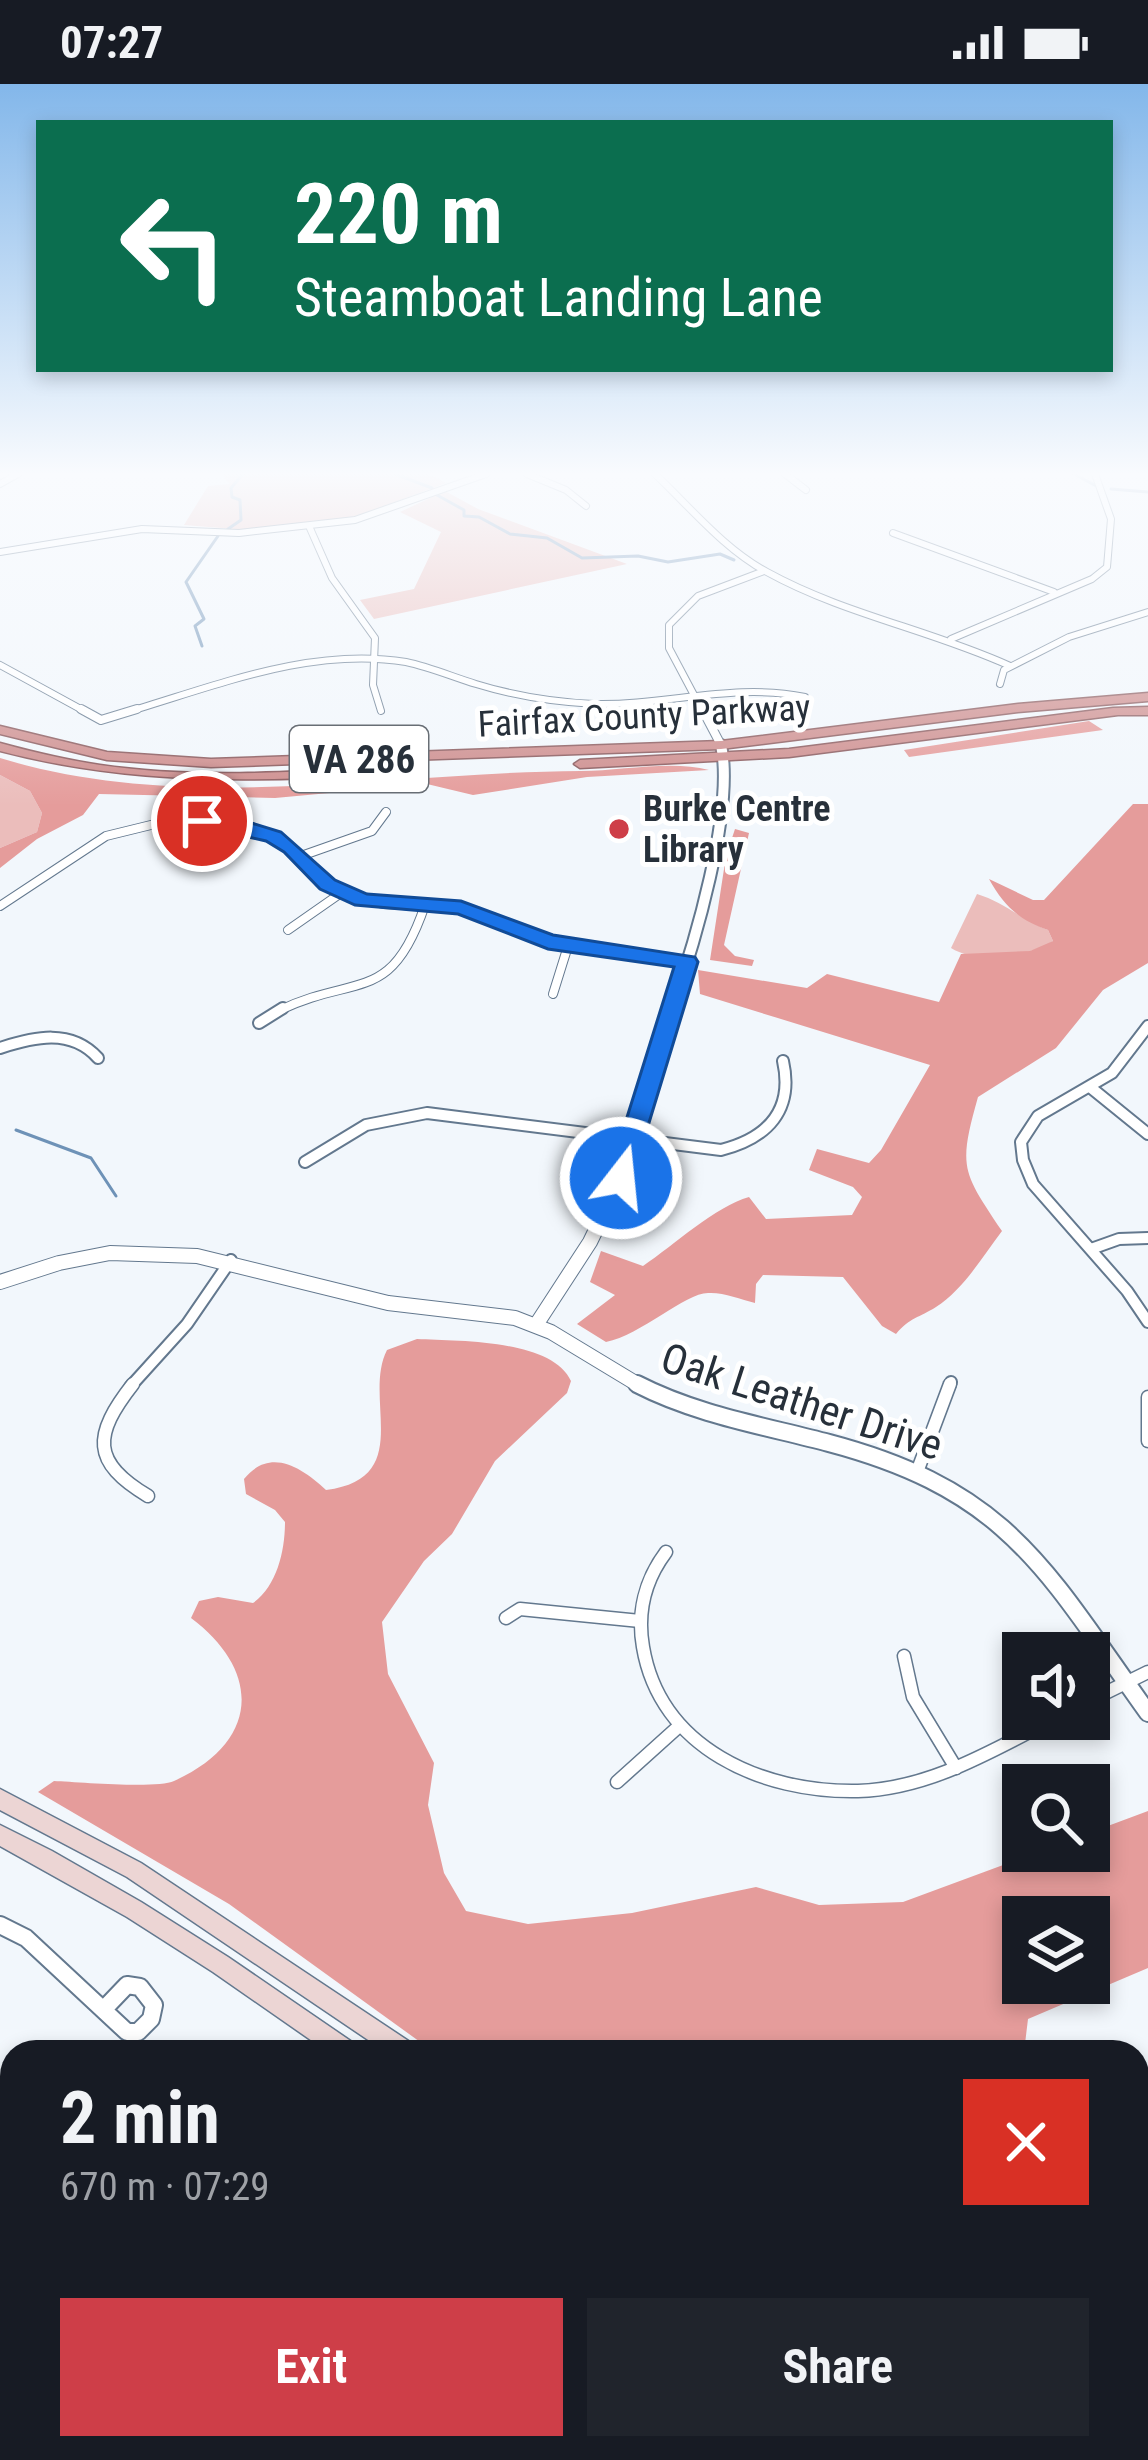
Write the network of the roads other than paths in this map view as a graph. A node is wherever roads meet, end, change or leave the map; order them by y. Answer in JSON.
{"nodes":[{"id":1,"x":337,"y":585,"type":"edge"},
{"id":2,"x":727,"y":585,"type":"edge"},
{"id":3,"x":794,"y":585,"type":"edge"},
{"id":4,"x":1037,"y":585,"type":"edge"},
{"id":5,"x":1075,"y":585,"type":"edge"},
{"id":6,"x":1054,"y":592,"type":"junction"},
{"id":7,"x":1148,"y":611,"type":"edge"},
{"id":8,"x":951,"y":639,"type":"junction"},
{"id":9,"x":375,"y":659,"type":"junction"},
{"id":10,"x":0,"y":665,"type":"edge"},
{"id":11,"x":1010,"y":666,"type":"junction"},
{"id":12,"x":1000,"y":684,"type":"dead end"},
{"id":13,"x":1148,"y":693,"type":"edge"},
{"id":14,"x":805,"y":697,"type":"dead end"},
{"id":15,"x":697,"y":698,"type":"junction"},
{"id":16,"x":1148,"y":710,"type":"edge"},
{"id":17,"x":381,"y":711,"type":"dead end"},
{"id":18,"x":0,"y":730,"type":"edge"},
{"id":19,"x":0,"y":747,"type":"edge"},
{"id":20,"x":723,"y":752,"type":"junction"},
{"id":21,"x":386,"y":812,"type":"dead end"},
{"id":22,"x":301,"y":856,"type":"junction"},
{"id":23,"x":341,"y":893,"type":"junction"},
{"id":24,"x":424,"y":905,"type":"junction"},
{"id":25,"x":0,"y":906,"type":"edge"},
{"id":26,"x":288,"y":930,"type":"dead end"},
{"id":27,"x":568,"y":946,"type":"junction"},
{"id":28,"x":687,"y":962,"type":"junction"},
{"id":29,"x":553,"y":994,"type":"dead end"},
{"id":30,"x":259,"y":1023,"type":"dead end"},
{"id":31,"x":1148,"y":1025,"type":"edge"},
{"id":32,"x":0,"y":1048,"type":"edge"},
{"id":33,"x":98,"y":1058,"type":"dead end"},
{"id":34,"x":783,"y":1061,"type":"dead end"},
{"id":35,"x":1090,"y":1087,"type":"junction"},
{"id":36,"x":1148,"y":1134,"type":"edge"},
{"id":37,"x":632,"y":1141,"type":"junction"},
{"id":38,"x":305,"y":1162,"type":"dead end"},
{"id":39,"x":1148,"y":1238,"type":"edge"},
{"id":40,"x":1091,"y":1249,"type":"junction"},
{"id":41,"x":230,"y":1260,"type":"junction"},
{"id":42,"x":0,"y":1282,"type":"edge"},
{"id":43,"x":1148,"y":1322,"type":"edge"},
{"id":44,"x":536,"y":1325,"type":"junction"},
{"id":45,"x":951,"y":1382,"type":"dead end"},
{"id":46,"x":1148,"y":1397,"type":"edge"},
{"id":47,"x":1148,"y":1441,"type":"edge"},
{"id":48,"x":917,"y":1472,"type":"junction"},
{"id":49,"x":148,"y":1496,"type":"dead end"},
{"id":50,"x":666,"y":1552,"type":"dead end"},
{"id":51,"x":506,"y":1618,"type":"dead end"},
{"id":52,"x":640,"y":1622,"type":"junction"},
{"id":53,"x":904,"y":1656,"type":"dead end"},
{"id":54,"x":1148,"y":1672,"type":"edge"},
{"id":55,"x":1126,"y":1683,"type":"junction"},
{"id":56,"x":1110,"y":1691,"type":"edge"},
{"id":57,"x":1148,"y":1713,"type":"edge"},
{"id":58,"x":677,"y":1727,"type":"junction"},
{"id":59,"x":1012,"y":1740,"type":"edge"},
{"id":60,"x":956,"y":1768,"type":"junction"},
{"id":61,"x":616,"y":1782,"type":"dead end"},
{"id":62,"x":0,"y":1799,"type":"edge"},
{"id":63,"x":0,"y":1834,"type":"edge"},
{"id":64,"x":0,"y":1925,"type":"edge"},
{"id":65,"x":104,"y":2009,"type":"dead end"},
{"id":66,"x":329,"y":2040,"type":"edge"},
{"id":67,"x":387,"y":2040,"type":"edge"}],
"edges":[{"from":1,"to":9,"type":"street"},
{"from":2,"to":15,"type":"street"},
{"from":3,"to":8,"type":"street"},
{"from":4,"to":6,"type":"street"},
{"from":5,"to":6,"type":"street"},
{"from":6,"to":8,"type":"street"},
{"from":7,"to":11,"type":"street"},
{"from":8,"to":11,"type":"street"},
{"from":9,"to":10,"type":"street"},
{"from":9,"to":15,"type":"street"},
{"from":9,"to":17,"type":"street"},
{"from":11,"to":12,"type":"street"},
{"from":13,"to":20,"type":"highway","name":"Fairfax County Parkway","number":"VA 286"},
{"from":14,"to":15,"type":"street"},
{"from":15,"to":20,"type":"street"},
{"from":16,"to":20,"type":"highway","name":"Fairfax County Parkway","number":"VA 286"},
{"from":18,"to":20,"type":"highway","name":"Fairfax County Parkway","number":"VA 286"},
{"from":19,"to":20,"type":"highway","name":"Fairfax County Parkway","number":"VA 286"},
{"from":20,"to":28,"type":"street"},
{"from":21,"to":22,"type":"street"},
{"from":22,"to":23,"type":"street"},
{"from":22,"to":25,"type":"street"},
{"from":23,"to":24,"type":"street"},
{"from":23,"to":26,"type":"street"},
{"from":24,"to":27,"type":"street"},
{"from":24,"to":30,"type":"street"},
{"from":27,"to":28,"type":"street"},
{"from":27,"to":29,"type":"street"},
{"from":28,"to":37,"type":"street"},
{"from":31,"to":35,"type":"street"},
{"from":32,"to":33,"type":"street"},
{"from":34,"to":37,"type":"street"},
{"from":35,"to":36,"type":"street"},
{"from":35,"to":40,"type":"street"},
{"from":37,"to":38,"type":"street"},
{"from":37,"to":44,"type":"street"},
{"from":39,"to":40,"type":"street"},
{"from":40,"to":43,"type":"street"},
{"from":41,"to":42,"type":"street","name":"Oak Leather Drive"},
{"from":41,"to":44,"type":"street","name":"Oak Leather Drive"},
{"from":41,"to":49,"type":"street"},
{"from":44,"to":48,"type":"street","name":"Oak Leather Drive"},
{"from":45,"to":48,"type":"street"},
{"from":46,"to":47,"type":"street"},
{"from":48,"to":55,"type":"street","name":"Oak Leather Drive"},
{"from":50,"to":52,"type":"street"},
{"from":51,"to":52,"type":"street"},
{"from":52,"to":58,"type":"street"},
{"from":53,"to":60,"type":"street"},
{"from":54,"to":55,"type":"street"},
{"from":55,"to":56,"type":"street"},
{"from":55,"to":57,"type":"street","name":"Oak Leather Drive"},
{"from":58,"to":60,"type":"street"},
{"from":58,"to":61,"type":"street"},
{"from":59,"to":60,"type":"street"},
{"from":62,"to":67,"type":"main road"},
{"from":63,"to":66,"type":"main road"},
{"from":64,"to":65,"type":"street"}]}
